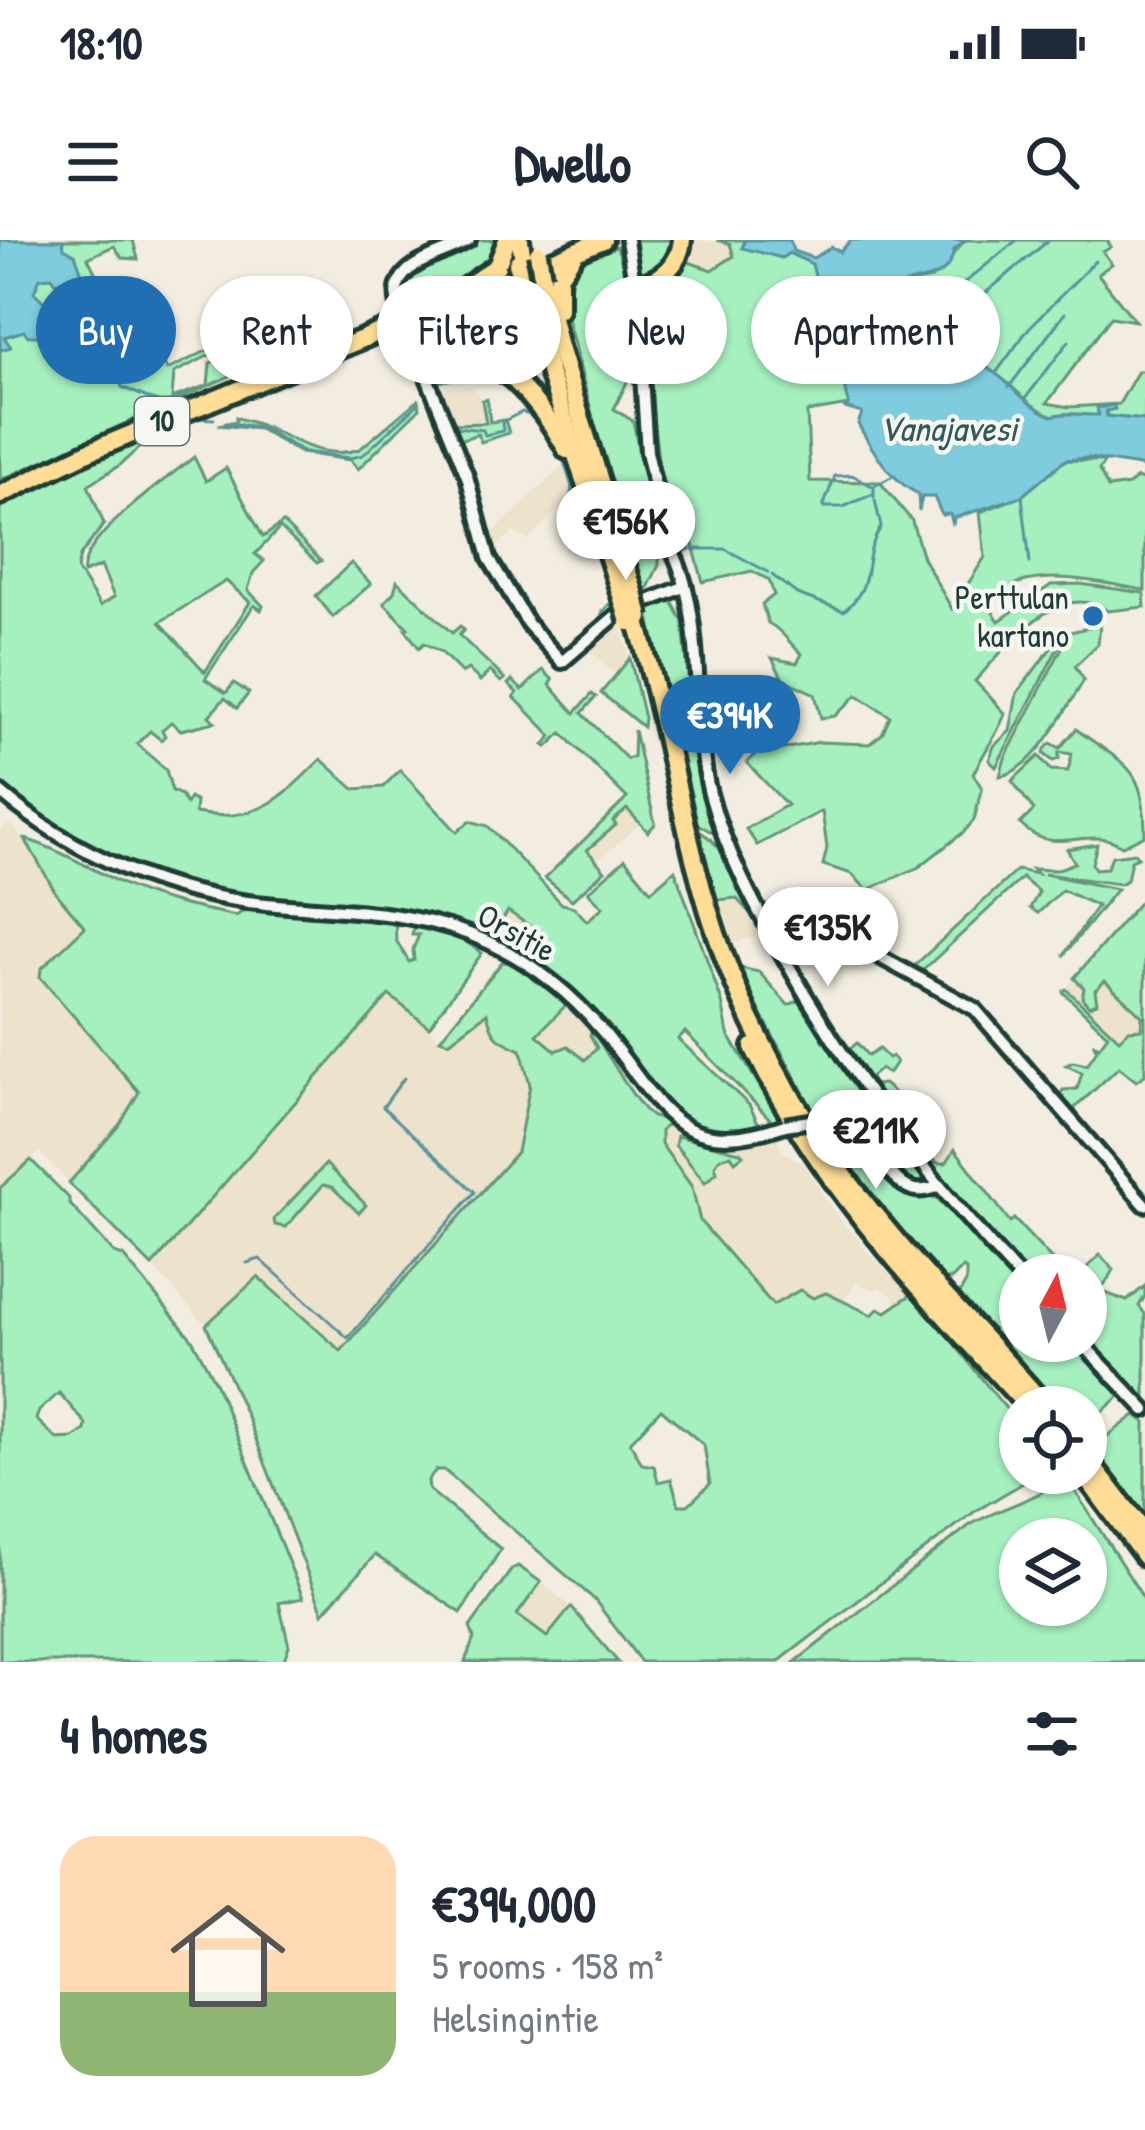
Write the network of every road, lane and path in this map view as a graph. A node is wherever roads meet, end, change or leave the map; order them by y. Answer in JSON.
{"nodes":[{"id":1,"x":469,"y":240,"type":"edge"},
{"id":2,"x":627,"y":240,"type":"edge"},
{"id":3,"x":682,"y":240,"type":"edge"},
{"id":4,"x":596,"y":241,"type":"edge"},
{"id":5,"x":526,"y":257,"type":"edge"},
{"id":6,"x":484,"y":276,"type":"edge"},
{"id":7,"x":512,"y":276,"type":"edge"},
{"id":8,"x":634,"y":276,"type":"edge"},
{"id":9,"x":659,"y":276,"type":"edge"},
{"id":10,"x":377,"y":331,"type":"edge"},
{"id":11,"x":377,"y":332,"type":"edge"},
{"id":12,"x":517,"y":384,"type":"edge"},
{"id":13,"x":641,"y":384,"type":"edge"},
{"id":14,"x":591,"y":444,"type":"junction"},
{"id":15,"x":0,"y":491,"type":"edge"},
{"id":16,"x":595,"y":508,"type":"junction"},
{"id":17,"x":683,"y":590,"type":"junction"},
{"id":18,"x":628,"y":593,"type":"junction"},
{"id":19,"x":635,"y":620,"type":"junction"},
{"id":20,"x":0,"y":792,"type":"edge"},
{"id":21,"x":768,"y":928,"type":"junction"},
{"id":22,"x":938,"y":1186,"type":"junction"},
{"id":23,"x":1145,"y":1205,"type":"edge"},
{"id":24,"x":999,"y":1254,"type":"edge"},
{"id":25,"x":1100,"y":1362,"type":"edge"},
{"id":26,"x":1009,"y":1386,"type":"edge"},
{"id":27,"x":1027,"y":1386,"type":"edge"},
{"id":28,"x":1145,"y":1410,"type":"edge"},
{"id":29,"x":1107,"y":1488,"type":"edge"},
{"id":30,"x":1105,"y":1494,"type":"edge"},
{"id":31,"x":1145,"y":1533,"type":"edge"},
{"id":32,"x":1145,"y":1558,"type":"edge"}],
"edges":[{"from":1,"to":17,"type":"main road","bridge":true},
{"from":2,"to":8,"type":"main road"},
{"from":3,"to":9,"type":"highway"},
{"from":4,"to":7,"type":"highway","number":"10"},
{"from":4,"to":14,"type":"highway"},
{"from":5,"to":6,"type":"highway"},
{"from":5,"to":14,"type":"highway"},
{"from":5,"to":16,"type":"highway"},
{"from":5,"to":18,"type":"highway"},
{"from":10,"to":15,"type":"highway","number":"10"},
{"from":11,"to":15,"type":"highway","number":"10"},
{"from":12,"to":16,"type":"highway"},
{"from":13,"to":17,"type":"main road"},
{"from":14,"to":18,"type":"highway"},
{"from":16,"to":18,"type":"highway"},
{"from":17,"to":21,"type":"main road"},
{"from":18,"to":19,"type":"highway","bridge":true},
{"from":19,"to":26,"type":"highway"},
{"from":19,"to":27,"type":"highway"},
{"from":20,"to":22,"type":"main road","name":"Orsitie","bridge":true},
{"from":21,"to":22,"type":"main road"},
{"from":21,"to":23,"type":"main road"},
{"from":22,"to":24,"type":"main road"},
{"from":25,"to":28,"type":"main road"},
{"from":29,"to":31,"type":"highway"},
{"from":30,"to":32,"type":"highway"}]}
